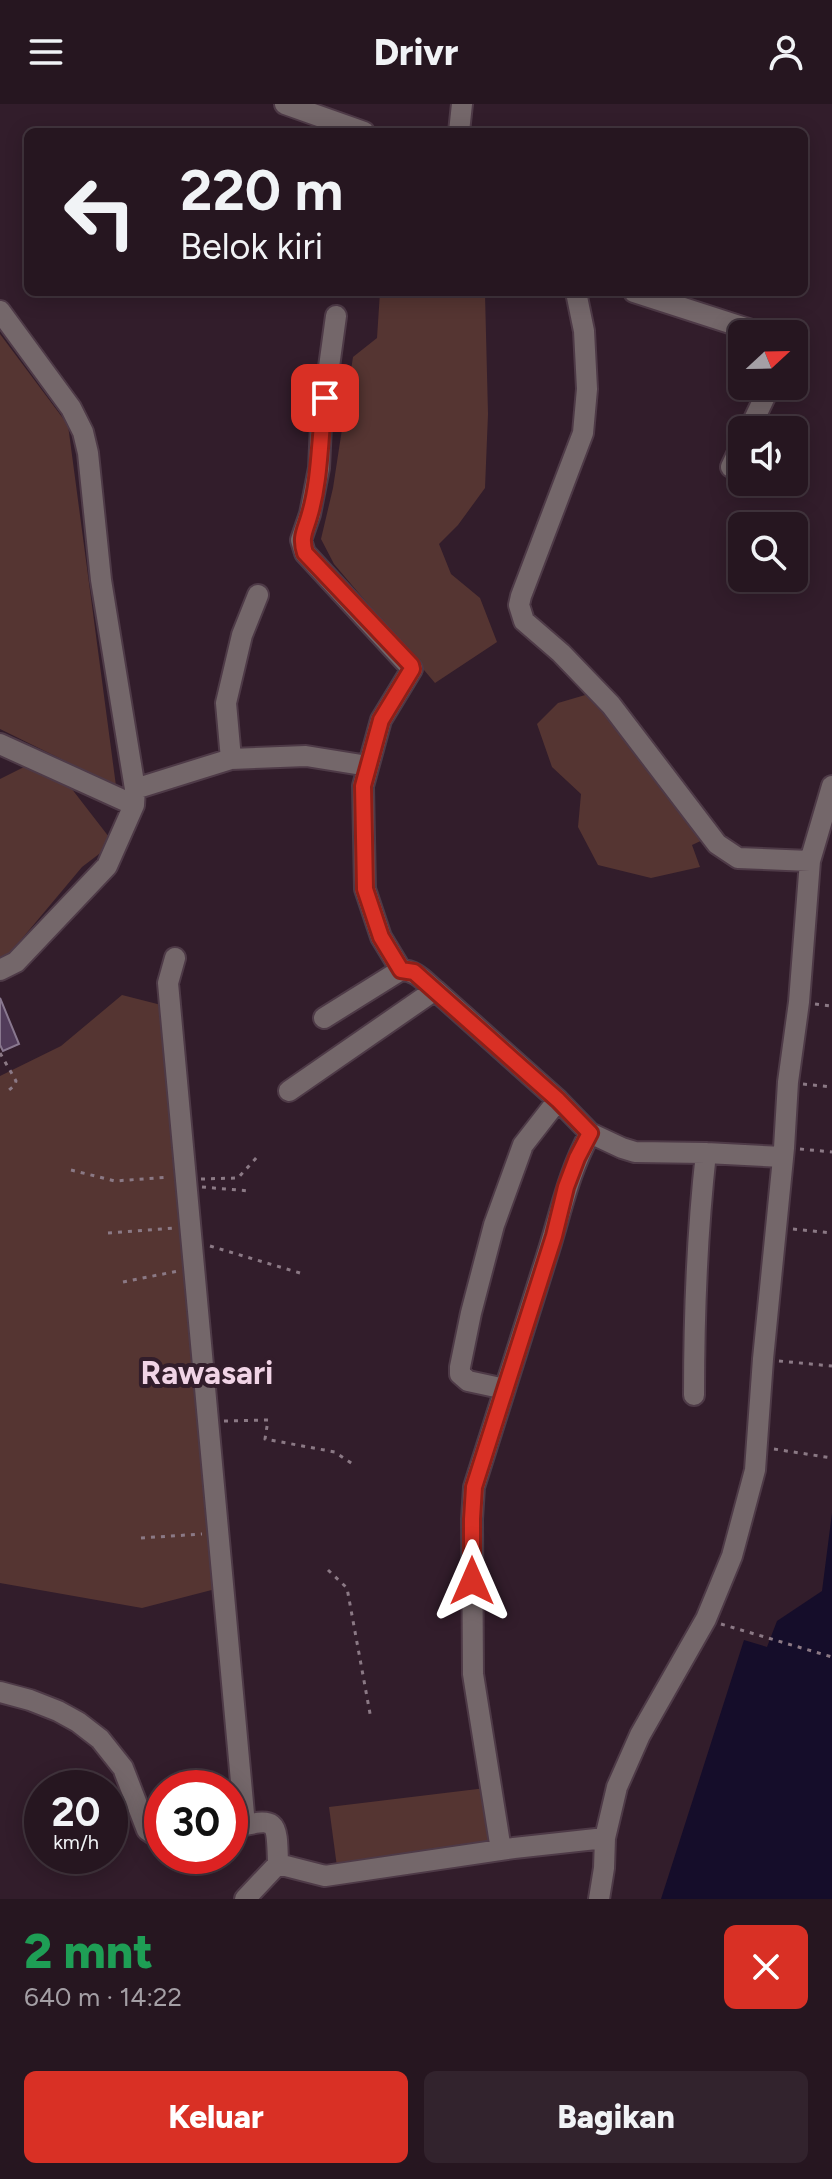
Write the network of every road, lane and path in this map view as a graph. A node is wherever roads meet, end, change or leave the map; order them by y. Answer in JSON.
{"nodes":[{"id":1,"x":285,"y":104,"type":"edge"},
{"id":2,"x":462,"y":104,"type":"edge"},
{"id":3,"x":353,"y":128,"type":"edge"},
{"id":4,"x":459,"y":128,"type":"edge"},
{"id":5,"x":577,"y":296,"type":"edge"},
{"id":6,"x":646,"y":296,"type":"edge"},
{"id":7,"x":0,"y":311,"type":"edge"},
{"id":8,"x":336,"y":316,"type":"dead end"},
{"id":9,"x":728,"y":322,"type":"edge"},
{"id":10,"x":258,"y":595,"type":"dead end"},
{"id":11,"x":0,"y":744,"type":"edge"},
{"id":12,"x":231,"y":759,"type":"junction"},
{"id":13,"x":368,"y":766,"type":"junction"},
{"id":14,"x":832,"y":786,"type":"edge"},
{"id":15,"x":134,"y":797,"type":"junction"},
{"id":16,"x":810,"y":861,"type":"junction"},
{"id":17,"x":175,"y":958,"type":"dead end"},
{"id":18,"x":0,"y":970,"type":"edge"},
{"id":19,"x":401,"y":970,"type":"junction"},
{"id":20,"x":435,"y":990,"type":"junction"},
{"id":21,"x":324,"y":1018,"type":"dead end"},
{"id":22,"x":0,"y":1053,"type":"edge"},
{"id":23,"x":788,"y":1082,"type":"junction"},
{"id":24,"x":832,"y":1087,"type":"edge"},
{"id":25,"x":9,"y":1090,"type":"dead end"},
{"id":26,"x":289,"y":1091,"type":"dead end"},
{"id":27,"x":558,"y":1100,"type":"junction"},
{"id":28,"x":590,"y":1133,"type":"junction"},
{"id":29,"x":832,"y":1152,"type":"edge"},
{"id":30,"x":706,"y":1153,"type":"junction"},
{"id":31,"x":783,"y":1153,"type":"junction"},
{"id":32,"x":257,"y":1157,"type":"dead end"},
{"id":33,"x":71,"y":1170,"type":"dead end"},
{"id":34,"x":185,"y":1181,"type":"junction"},
{"id":35,"x":250,"y":1191,"type":"dead end"},
{"id":36,"x":777,"y":1227,"type":"junction"},
{"id":37,"x":108,"y":1233,"type":"dead end"},
{"id":38,"x":832,"y":1233,"type":"edge"},
{"id":39,"x":190,"y":1234,"type":"junction"},
{"id":40,"x":194,"y":1268,"type":"junction"},
{"id":41,"x":300,"y":1273,"type":"dead end"},
{"id":42,"x":123,"y":1282,"type":"dead end"},
{"id":43,"x":763,"y":1359,"type":"junction"},
{"id":44,"x":832,"y":1366,"type":"edge"},
{"id":45,"x":505,"y":1389,"type":"junction"},
{"id":46,"x":694,"y":1395,"type":"dead end"},
{"id":47,"x":208,"y":1422,"type":"junction"},
{"id":48,"x":758,"y":1447,"type":"junction"},
{"id":49,"x":832,"y":1458,"type":"edge"},
{"id":50,"x":354,"y":1465,"type":"dead end"},
{"id":51,"x":218,"y":1533,"type":"junction"},
{"id":52,"x":141,"y":1538,"type":"dead end"},
{"id":53,"x":328,"y":1570,"type":"dead end"},
{"id":54,"x":706,"y":1619,"type":"junction"},
{"id":55,"x":832,"y":1657,"type":"edge"},
{"id":56,"x":0,"y":1692,"type":"edge"},
{"id":57,"x":371,"y":1719,"type":"dead end"},
{"id":58,"x":234,"y":1770,"type":"edge"},
{"id":59,"x":144,"y":1822,"type":"edge"},
{"id":60,"x":248,"y":1824,"type":"edge"},
{"id":61,"x":605,"y":1838,"type":"junction"},
{"id":62,"x":501,"y":1850,"type":"junction"},
{"id":63,"x":278,"y":1864,"type":"junction"},
{"id":64,"x":245,"y":1899,"type":"edge"},
{"id":65,"x":599,"y":1899,"type":"edge"}],
"edges":[{"from":1,"to":3,"type":"street"},
{"from":2,"to":4,"type":"street"},
{"from":5,"to":16,"type":"street"},
{"from":6,"to":9,"type":"street"},
{"from":7,"to":15,"type":"street"},
{"from":8,"to":13,"type":"street"},
{"from":10,"to":12,"type":"street"},
{"from":11,"to":15,"type":"street"},
{"from":12,"to":13,"type":"street"},
{"from":12,"to":15,"type":"street"},
{"from":13,"to":19,"type":"street"},
{"from":14,"to":16,"type":"street"},
{"from":15,"to":18,"type":"street"},
{"from":16,"to":23,"type":"street"},
{"from":17,"to":34,"type":"street"},
{"from":19,"to":20,"type":"street"},
{"from":19,"to":21,"type":"street"},
{"from":20,"to":26,"type":"street"},
{"from":20,"to":27,"type":"street"},
{"from":22,"to":25,"type":"path"},
{"from":23,"to":24,"type":"path"},
{"from":23,"to":31,"type":"street"},
{"from":27,"to":28,"type":"street"},
{"from":27,"to":45,"type":"street"},
{"from":28,"to":30,"type":"street"},
{"from":28,"to":45,"type":"street"},
{"from":29,"to":31,"type":"path"},
{"from":30,"to":31,"type":"street"},
{"from":30,"to":46,"type":"street"},
{"from":31,"to":36,"type":"street"},
{"from":32,"to":34,"type":"path"},
{"from":33,"to":34,"type":"path"},
{"from":34,"to":35,"type":"path"},
{"from":34,"to":39,"type":"street"},
{"from":36,"to":38,"type":"path"},
{"from":36,"to":43,"type":"street"},
{"from":37,"to":39,"type":"path"},
{"from":39,"to":40,"type":"street"},
{"from":39,"to":41,"type":"path"},
{"from":40,"to":42,"type":"path"},
{"from":40,"to":47,"type":"street"},
{"from":43,"to":44,"type":"path"},
{"from":43,"to":48,"type":"street"},
{"from":45,"to":62,"type":"street"},
{"from":47,"to":50,"type":"path"},
{"from":47,"to":51,"type":"street"},
{"from":48,"to":49,"type":"path"},
{"from":48,"to":54,"type":"street"},
{"from":51,"to":52,"type":"path"},
{"from":51,"to":58,"type":"street"},
{"from":53,"to":57,"type":"path"},
{"from":54,"to":55,"type":"path"},
{"from":54,"to":61,"type":"street"},
{"from":56,"to":59,"type":"street"},
{"from":60,"to":63,"type":"street"},
{"from":61,"to":62,"type":"street"},
{"from":61,"to":65,"type":"street"},
{"from":62,"to":63,"type":"street"},
{"from":63,"to":64,"type":"street"}]}
